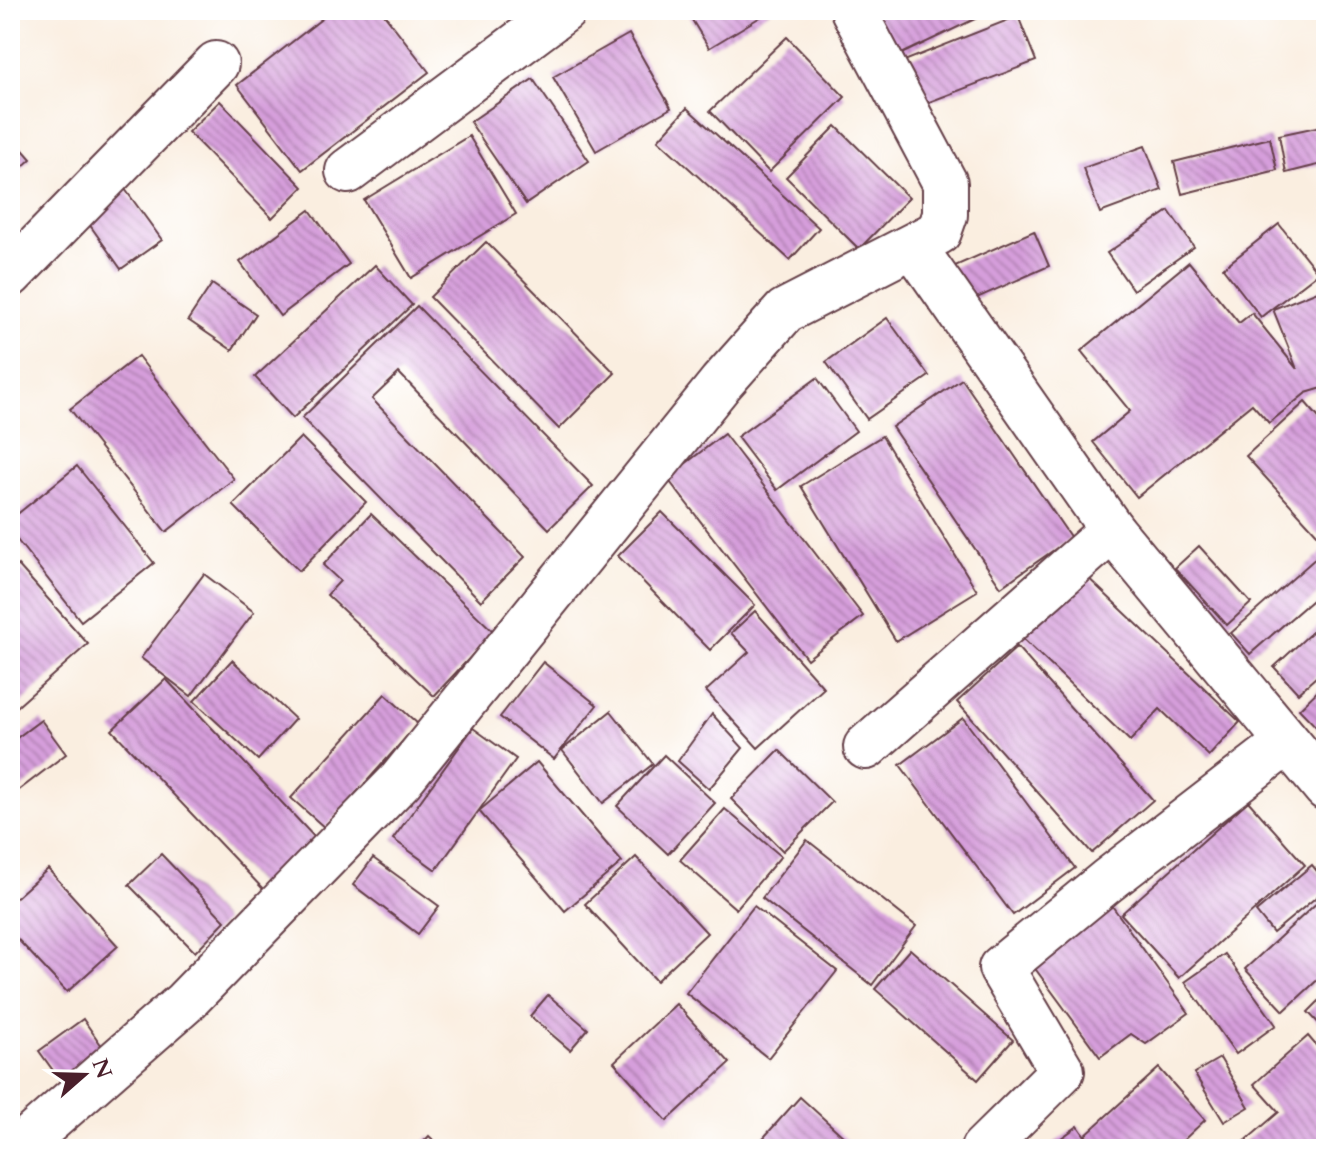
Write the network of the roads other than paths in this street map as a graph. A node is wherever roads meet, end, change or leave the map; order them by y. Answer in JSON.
{"nodes":[{"id":1,"x":564,"y":10,"type":"edge"},
{"id":2,"x":853,"y":10,"type":"edge"},
{"id":3,"x":216,"y":64,"type":"dead end"},
{"id":4,"x":348,"y":171,"type":"dead end"},
{"id":5,"x":914,"y":247,"type":"junction"},
{"id":6,"x":10,"y":275,"type":"edge"},
{"id":7,"x":1112,"y":530,"type":"junction"},
{"id":8,"x":1286,"y":743,"type":"junction"},
{"id":9,"x":866,"y":747,"type":"dead end"},
{"id":10,"x":1326,"y":788,"type":"edge"},
{"id":11,"x":17,"y":1149,"type":"edge"},
{"id":12,"x":983,"y":1149,"type":"edge"}],
"edges":[{"from":1,"to":4,"type":"street"},
{"from":2,"to":5,"type":"street"},
{"from":3,"to":6,"type":"street"},
{"from":5,"to":7,"type":"street"},
{"from":5,"to":11,"type":"street"},
{"from":7,"to":8,"type":"street"},
{"from":7,"to":9,"type":"street"},
{"from":8,"to":10,"type":"street"},
{"from":8,"to":12,"type":"street"}]}
